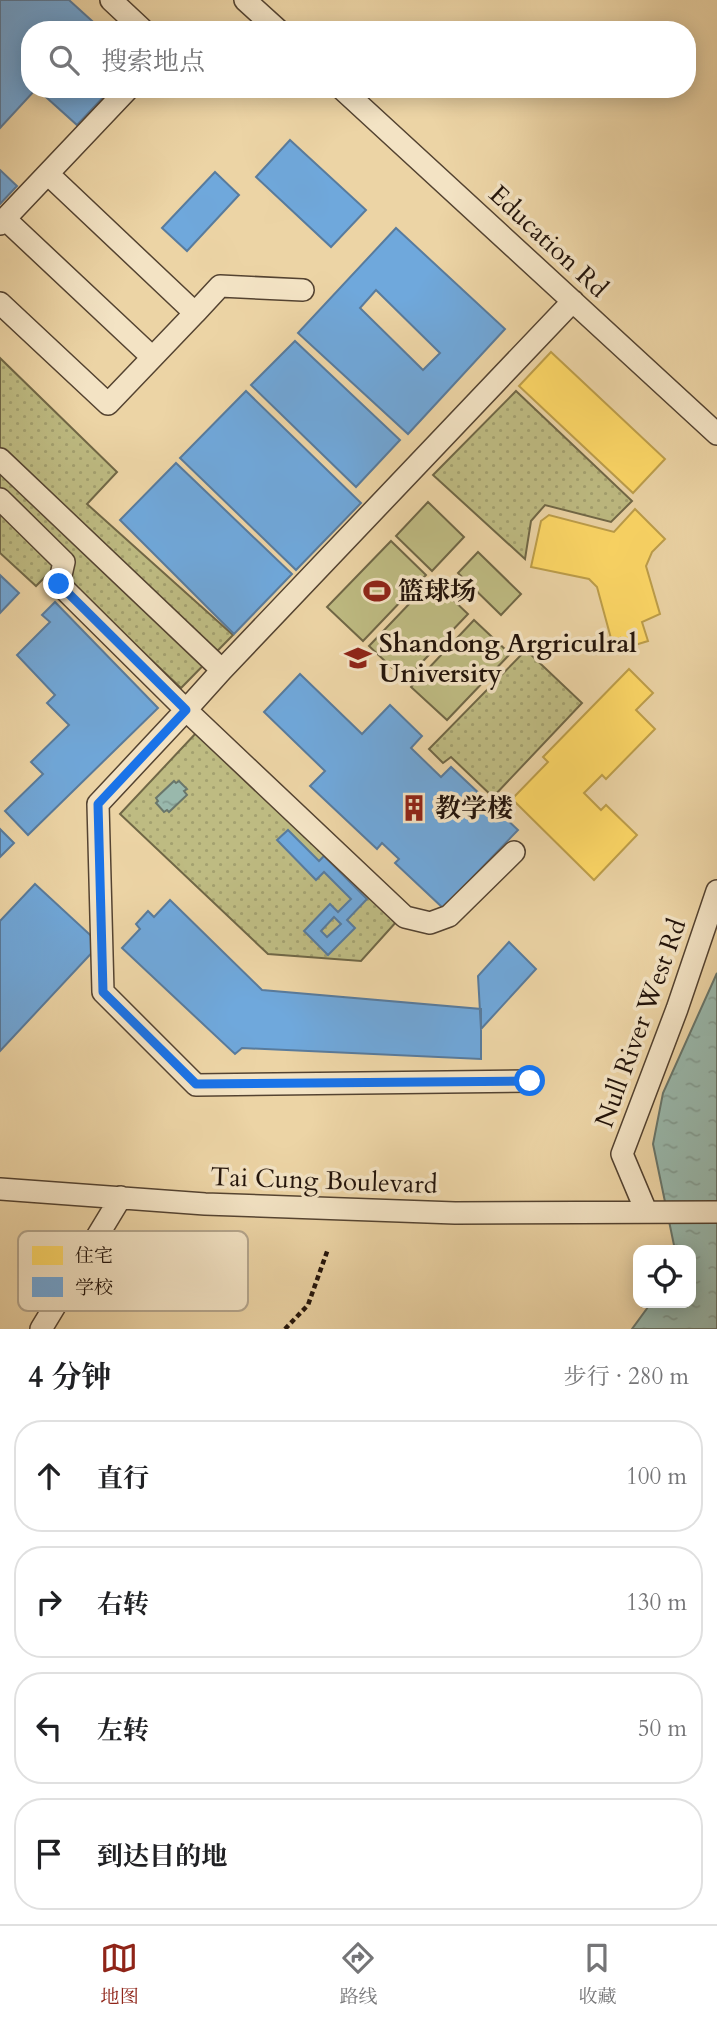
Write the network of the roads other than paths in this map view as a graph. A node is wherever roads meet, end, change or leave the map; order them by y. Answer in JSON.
{"nodes":[{"id":1,"x":111,"y":0,"type":"edge"},
{"id":2,"x":246,"y":0,"type":"edge"},
{"id":3,"x":133,"y":21,"type":"edge"},
{"id":4,"x":268,"y":21,"type":"edge"},
{"id":5,"x":120,"y":98,"type":"edge"},
{"id":6,"x":352,"y":98,"type":"edge"},
{"id":7,"x":48,"y":174,"type":"junction"},
{"id":8,"x":3,"y":221,"type":"edge"},
{"id":9,"x":303,"y":290,"type":"dead end"},
{"id":10,"x":573,"y":302,"type":"junction"},
{"id":11,"x":0,"y":303,"type":"edge"},
{"id":12,"x":195,"y":313,"type":"junction"},
{"id":13,"x":152,"y":357,"type":"junction"},
{"id":14,"x":717,"y":434,"type":"edge"},
{"id":15,"x":0,"y":459,"type":"edge"},
{"id":16,"x":0,"y":499,"type":"edge"},
{"id":17,"x":222,"y":670,"type":"junction"},
{"id":18,"x":186,"y":710,"type":"junction"},
{"id":19,"x":514,"y":852,"type":"dead end"},
{"id":20,"x":717,"y":891,"type":"edge"},
{"id":21,"x":530,"y":1081,"type":"dead end"},
{"id":22,"x":0,"y":1189,"type":"edge"},
{"id":23,"x":121,"y":1197,"type":"junction"},
{"id":24,"x":646,"y":1211,"type":"junction"},
{"id":25,"x":717,"y":1212,"type":"edge"},
{"id":26,"x":100,"y":1231,"type":"edge"},
{"id":27,"x":52,"y":1311,"type":"edge"},
{"id":28,"x":41,"y":1329,"type":"edge"}],
"edges":[{"from":1,"to":3,"type":"street"},
{"from":2,"to":4,"type":"street"},
{"from":5,"to":7,"type":"street"},
{"from":6,"to":10,"type":"street","name":"Education Rd"},
{"from":7,"to":8,"type":"street"},
{"from":7,"to":12,"type":"street"},
{"from":8,"to":13,"type":"street"},
{"from":9,"to":12,"type":"street"},
{"from":10,"to":14,"type":"street","name":"Education Rd"},
{"from":10,"to":17,"type":"street"},
{"from":11,"to":13,"type":"street"},
{"from":12,"to":13,"type":"street"},
{"from":15,"to":17,"type":"street"},
{"from":16,"to":18,"type":"street"},
{"from":17,"to":18,"type":"street"},
{"from":18,"to":19,"type":"street"},
{"from":18,"to":21,"type":"street"},
{"from":20,"to":24,"type":"street","name":"Null River West Rd"},
{"from":22,"to":23,"type":"street","name":"Tai Cung Boulevard"},
{"from":23,"to":24,"type":"street","name":"Tai Cung Boulevard"},
{"from":23,"to":26,"type":"street"},
{"from":24,"to":25,"type":"street","name":"Tai Cung Boulevard"},
{"from":27,"to":28,"type":"street"}]}
